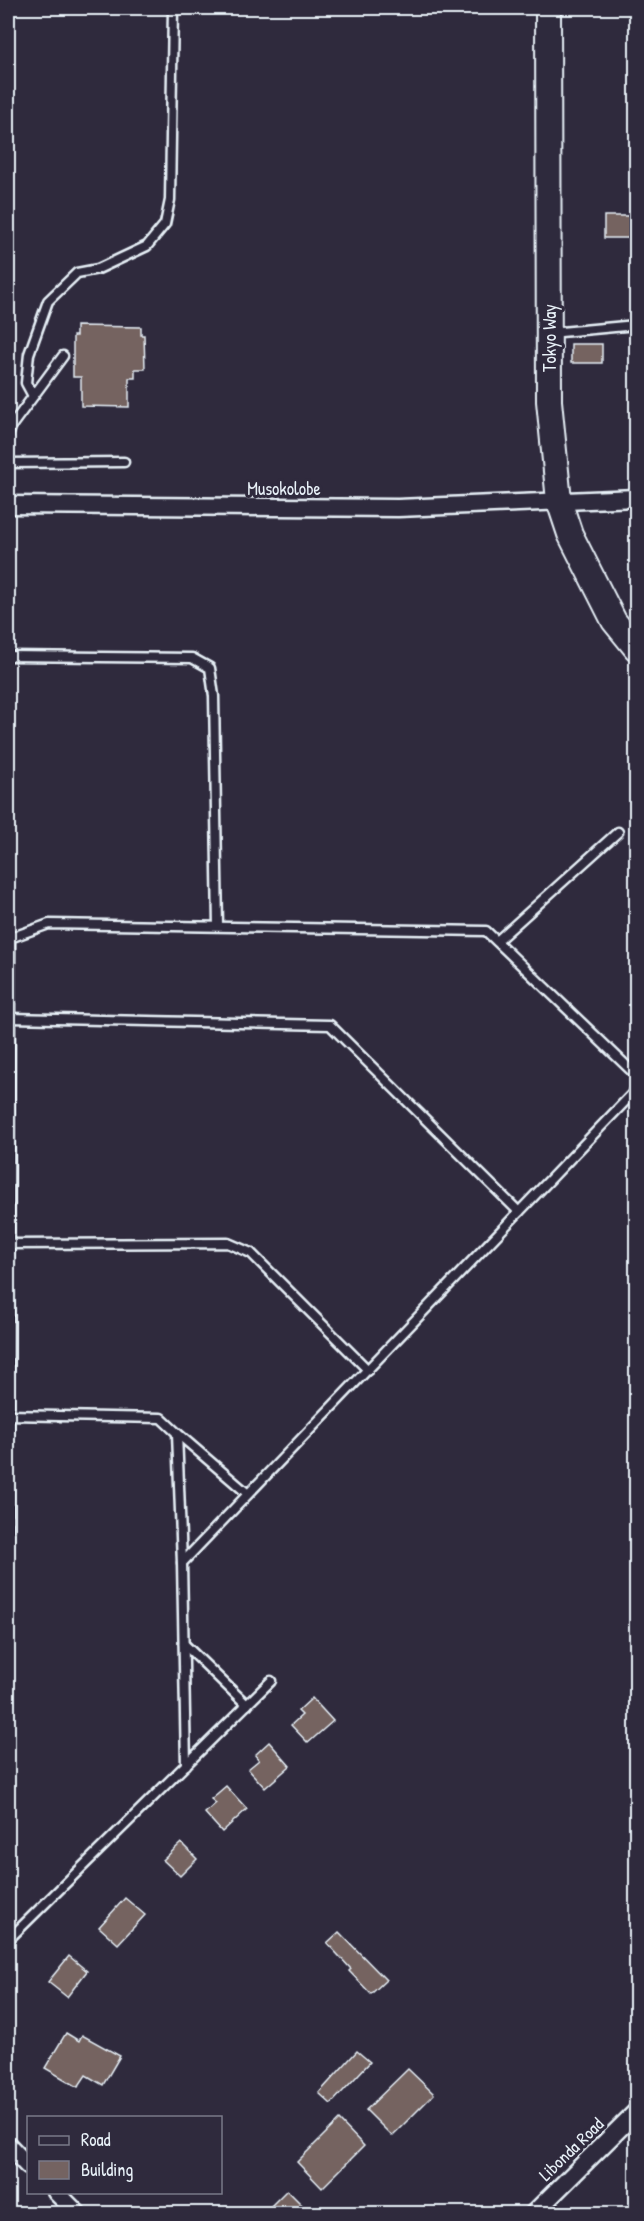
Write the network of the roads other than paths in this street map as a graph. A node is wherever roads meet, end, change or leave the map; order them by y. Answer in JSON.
{"nodes":[{"id":1,"x":172,"y":8,"type":"edge"},
{"id":2,"x":548,"y":8,"type":"edge"},
{"id":3,"x":636,"y":325,"type":"edge"},
{"id":4,"x":549,"y":333,"type":"junction"},
{"id":5,"x":63,"y":356,"type":"dead end"},
{"id":6,"x":33,"y":396,"type":"junction"},
{"id":7,"x":8,"y":436,"type":"edge"},
{"id":8,"x":124,"y":462,"type":"dead end"},
{"id":9,"x":8,"y":463,"type":"edge"},
{"id":10,"x":636,"y":498,"type":"edge"},
{"id":11,"x":560,"y":501,"type":"junction"},
{"id":12,"x":8,"y":505,"type":"edge"},
{"id":13,"x":636,"y":648,"type":"edge"},
{"id":14,"x":8,"y":656,"type":"edge"},
{"id":15,"x":618,"y":832,"type":"dead end"},
{"id":16,"x":218,"y":927,"type":"junction"},
{"id":17,"x":497,"y":941,"type":"junction"},
{"id":18,"x":10,"y":1018,"type":"junction"},
{"id":19,"x":636,"y":1075,"type":"edge"},
{"id":20,"x":636,"y":1090,"type":"edge"},
{"id":21,"x":519,"y":1212,"type":"junction"},
{"id":22,"x":9,"y":1244,"type":"edge"},
{"id":23,"x":368,"y":1370,"type":"junction"},
{"id":24,"x":8,"y":1414,"type":"edge"},
{"id":25,"x":177,"y":1433,"type":"junction"},
{"id":26,"x":249,"y":1494,"type":"junction"},
{"id":27,"x":8,"y":1561,"type":"edge"},
{"id":28,"x":182,"y":1563,"type":"junction"},
{"id":29,"x":184,"y":1644,"type":"junction"},
{"id":30,"x":271,"y":1681,"type":"dead end"},
{"id":31,"x":247,"y":1705,"type":"junction"},
{"id":32,"x":186,"y":1765,"type":"junction"},
{"id":33,"x":8,"y":1940,"type":"edge"},
{"id":34,"x":636,"y":2112,"type":"edge"},
{"id":35,"x":8,"y":2145,"type":"edge"},
{"id":36,"x":27,"y":2165,"type":"edge"},
{"id":37,"x":57,"y":2194,"type":"edge"},
{"id":38,"x":78,"y":2214,"type":"edge"},
{"id":39,"x":532,"y":2214,"type":"edge"}],
"edges":[{"from":1,"to":6,"type":"lane"},
{"from":2,"to":4,"type":"street","name":"Tokyo Way"},
{"from":3,"to":4,"type":"lane"},
{"from":4,"to":11,"type":"street","name":"Tokyo Way"},
{"from":5,"to":6,"type":"lane"},
{"from":6,"to":7,"type":"lane"},
{"from":8,"to":9,"type":"lane"},
{"from":10,"to":11,"type":"street","name":"Musokolobe"},
{"from":11,"to":12,"type":"street","name":"Musokolobe"},
{"from":11,"to":13,"type":"street","name":"Tokyo Way"},
{"from":14,"to":16,"type":"lane"},
{"from":15,"to":17,"type":"lane"},
{"from":16,"to":17,"type":"lane"},
{"from":16,"to":18,"type":"lane"},
{"from":17,"to":19,"type":"lane"},
{"from":18,"to":21,"type":"lane"},
{"from":18,"to":22,"type":"lane"},
{"from":20,"to":21,"type":"lane"},
{"from":21,"to":23,"type":"lane"},
{"from":22,"to":23,"type":"lane"},
{"from":22,"to":24,"type":"lane"},
{"from":23,"to":26,"type":"lane"},
{"from":24,"to":25,"type":"lane"},
{"from":24,"to":27,"type":"lane"},
{"from":25,"to":26,"type":"lane"},
{"from":25,"to":28,"type":"lane"},
{"from":26,"to":28,"type":"lane"},
{"from":28,"to":29,"type":"lane"},
{"from":29,"to":31,"type":"lane"},
{"from":29,"to":32,"type":"lane"},
{"from":30,"to":31,"type":"lane"},
{"from":31,"to":32,"type":"lane"},
{"from":32,"to":33,"type":"lane"},
{"from":34,"to":39,"type":"street","name":"Libonda Road"},
{"from":35,"to":36,"type":"street"},
{"from":37,"to":38,"type":"street"}]}
